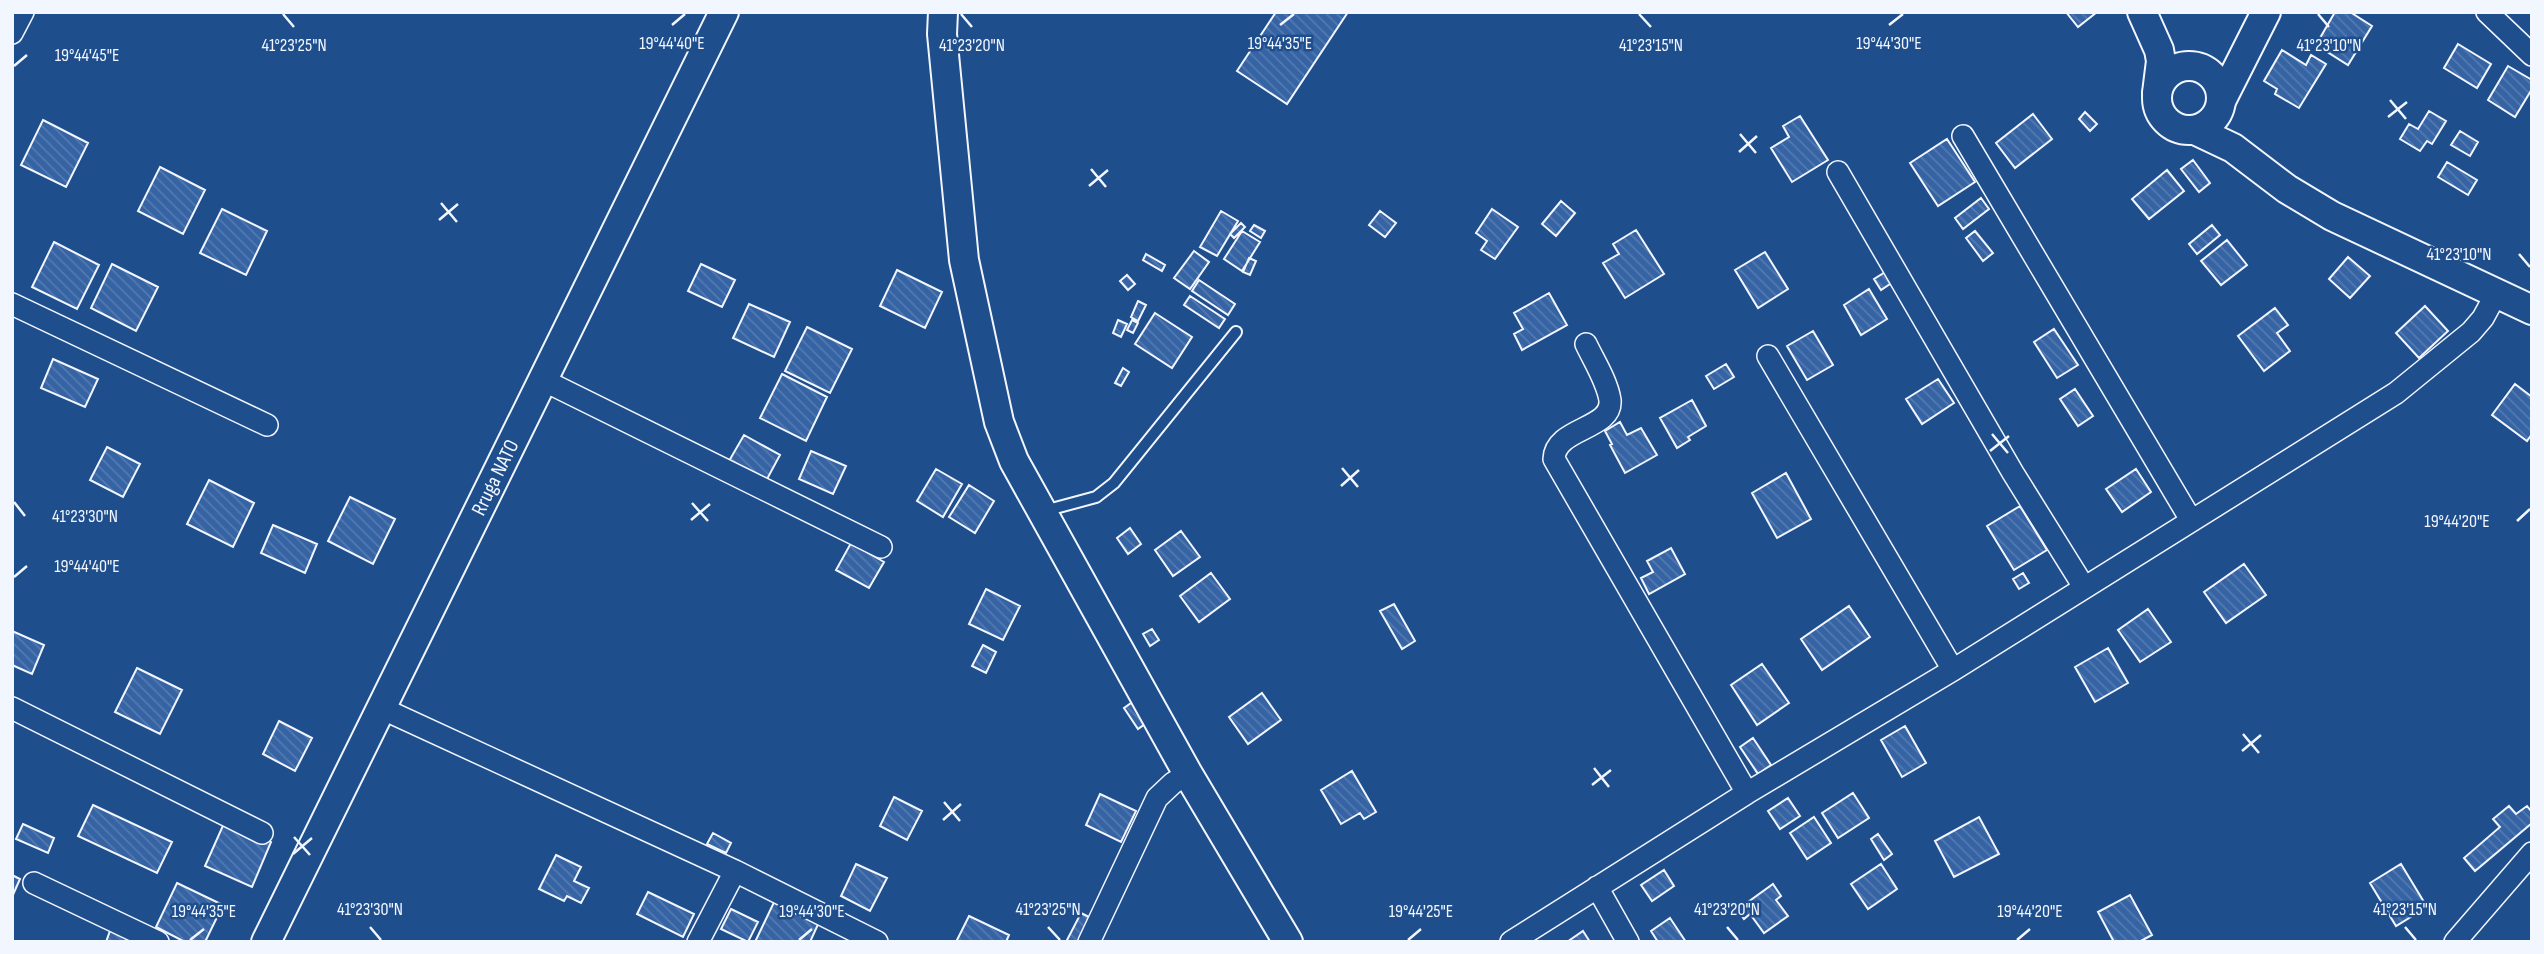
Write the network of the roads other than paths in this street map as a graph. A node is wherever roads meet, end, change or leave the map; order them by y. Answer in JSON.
{"nodes":[{"id":1,"x":724,"y":12,"type":"edge"},
{"id":2,"x":943,"y":12,"type":"edge"},
{"id":3,"x":2143,"y":12,"type":"edge"},
{"id":4,"x":2266,"y":12,"type":"edge"},
{"id":5,"x":2487,"y":12,"type":"edge"},
{"id":6,"x":21,"y":13,"type":"edge"},
{"id":7,"x":12,"y":33,"type":"edge"},
{"id":8,"x":2250,"y":44,"type":"junction"},
{"id":9,"x":2532,"y":55,"type":"edge"},
{"id":10,"x":2201,"y":69,"type":"junction"},
{"id":11,"x":2157,"y":93,"type":"junction"},
{"id":12,"x":2220,"y":106,"type":"junction"},
{"id":13,"x":2195,"y":130,"type":"junction"},
{"id":14,"x":1963,"y":136,"type":"dead end"},
{"id":15,"x":2250,"y":159,"type":"junction"},
{"id":16,"x":1838,"y":172,"type":"dead end"},
{"id":17,"x":2496,"y":293,"type":"junction"},
{"id":18,"x":12,"y":304,"type":"edge"},
{"id":19,"x":2532,"y":310,"type":"edge"},
{"id":20,"x":1236,"y":332,"type":"dead end"},
{"id":21,"x":1586,"y":344,"type":"dead end"},
{"id":22,"x":1768,"y":356,"type":"dead end"},
{"id":23,"x":544,"y":380,"type":"junction"},
{"id":24,"x":267,"y":425,"type":"dead end"},
{"id":25,"x":1041,"y":512,"type":"junction"},
{"id":26,"x":2191,"y":520,"type":"junction"},
{"id":27,"x":881,"y":547,"type":"dead end"},
{"id":28,"x":2084,"y":587,"type":"junction"},
{"id":29,"x":1953,"y":670,"type":"junction"},
{"id":30,"x":382,"y":708,"type":"junction"},
{"id":31,"x":12,"y":709,"type":"edge"},
{"id":32,"x":1188,"y":774,"type":"junction"},
{"id":33,"x":1747,"y":793,"type":"junction"},
{"id":34,"x":262,"y":833,"type":"dead end"},
{"id":35,"x":2532,"y":853,"type":"edge"},
{"id":36,"x":735,"y":871,"type":"junction"},
{"id":37,"x":34,"y":883,"type":"dead end"},
{"id":38,"x":1597,"y":887,"type":"junction"},
{"id":39,"x":158,"y":942,"type":"edge"},
{"id":40,"x":266,"y":942,"type":"edge"},
{"id":41,"x":698,"y":942,"type":"edge"},
{"id":42,"x":877,"y":942,"type":"edge"},
{"id":43,"x":1089,"y":942,"type":"edge"},
{"id":44,"x":1288,"y":942,"type":"edge"},
{"id":45,"x":1511,"y":942,"type":"edge"},
{"id":46,"x":1628,"y":942,"type":"edge"},
{"id":47,"x":2455,"y":942,"type":"edge"}],
"edges":[{"from":1,"to":23,"type":"street","name":"Rruga NATO"},
{"from":2,"to":25,"type":"street"},
{"from":3,"to":10,"type":"street"},
{"from":3,"to":11,"type":"street"},
{"from":4,"to":8,"type":"street"},
{"from":5,"to":9,"type":"street"},
{"from":6,"to":7,"type":"street"},
{"from":8,"to":10,"type":"street"},
{"from":8,"to":12,"type":"street"},
{"from":10,"to":11,"type":"street"},
{"from":10,"to":12,"type":"street"},
{"from":11,"to":13,"type":"street"},
{"from":12,"to":13,"type":"street"},
{"from":12,"to":15,"type":"street"},
{"from":13,"to":15,"type":"street"},
{"from":14,"to":26,"type":"street"},
{"from":15,"to":17,"type":"street"},
{"from":16,"to":28,"type":"street"},
{"from":17,"to":19,"type":"street"},
{"from":17,"to":26,"type":"street"},
{"from":18,"to":24,"type":"street"},
{"from":20,"to":25,"type":"lane"},
{"from":21,"to":33,"type":"street"},
{"from":22,"to":29,"type":"street"},
{"from":23,"to":27,"type":"street"},
{"from":23,"to":30,"type":"street","name":"Rruga NATO"},
{"from":25,"to":32,"type":"street"},
{"from":26,"to":28,"type":"street"},
{"from":28,"to":29,"type":"street"},
{"from":29,"to":33,"type":"street"},
{"from":30,"to":36,"type":"street"},
{"from":30,"to":40,"type":"street","name":"Rruga NATO"},
{"from":31,"to":34,"type":"street"},
{"from":32,"to":43,"type":"street"},
{"from":32,"to":44,"type":"street"},
{"from":33,"to":38,"type":"street"},
{"from":35,"to":47,"type":"street"},
{"from":36,"to":41,"type":"street"},
{"from":36,"to":42,"type":"street"},
{"from":37,"to":39,"type":"street"},
{"from":38,"to":45,"type":"street"},
{"from":38,"to":46,"type":"street"}]}
